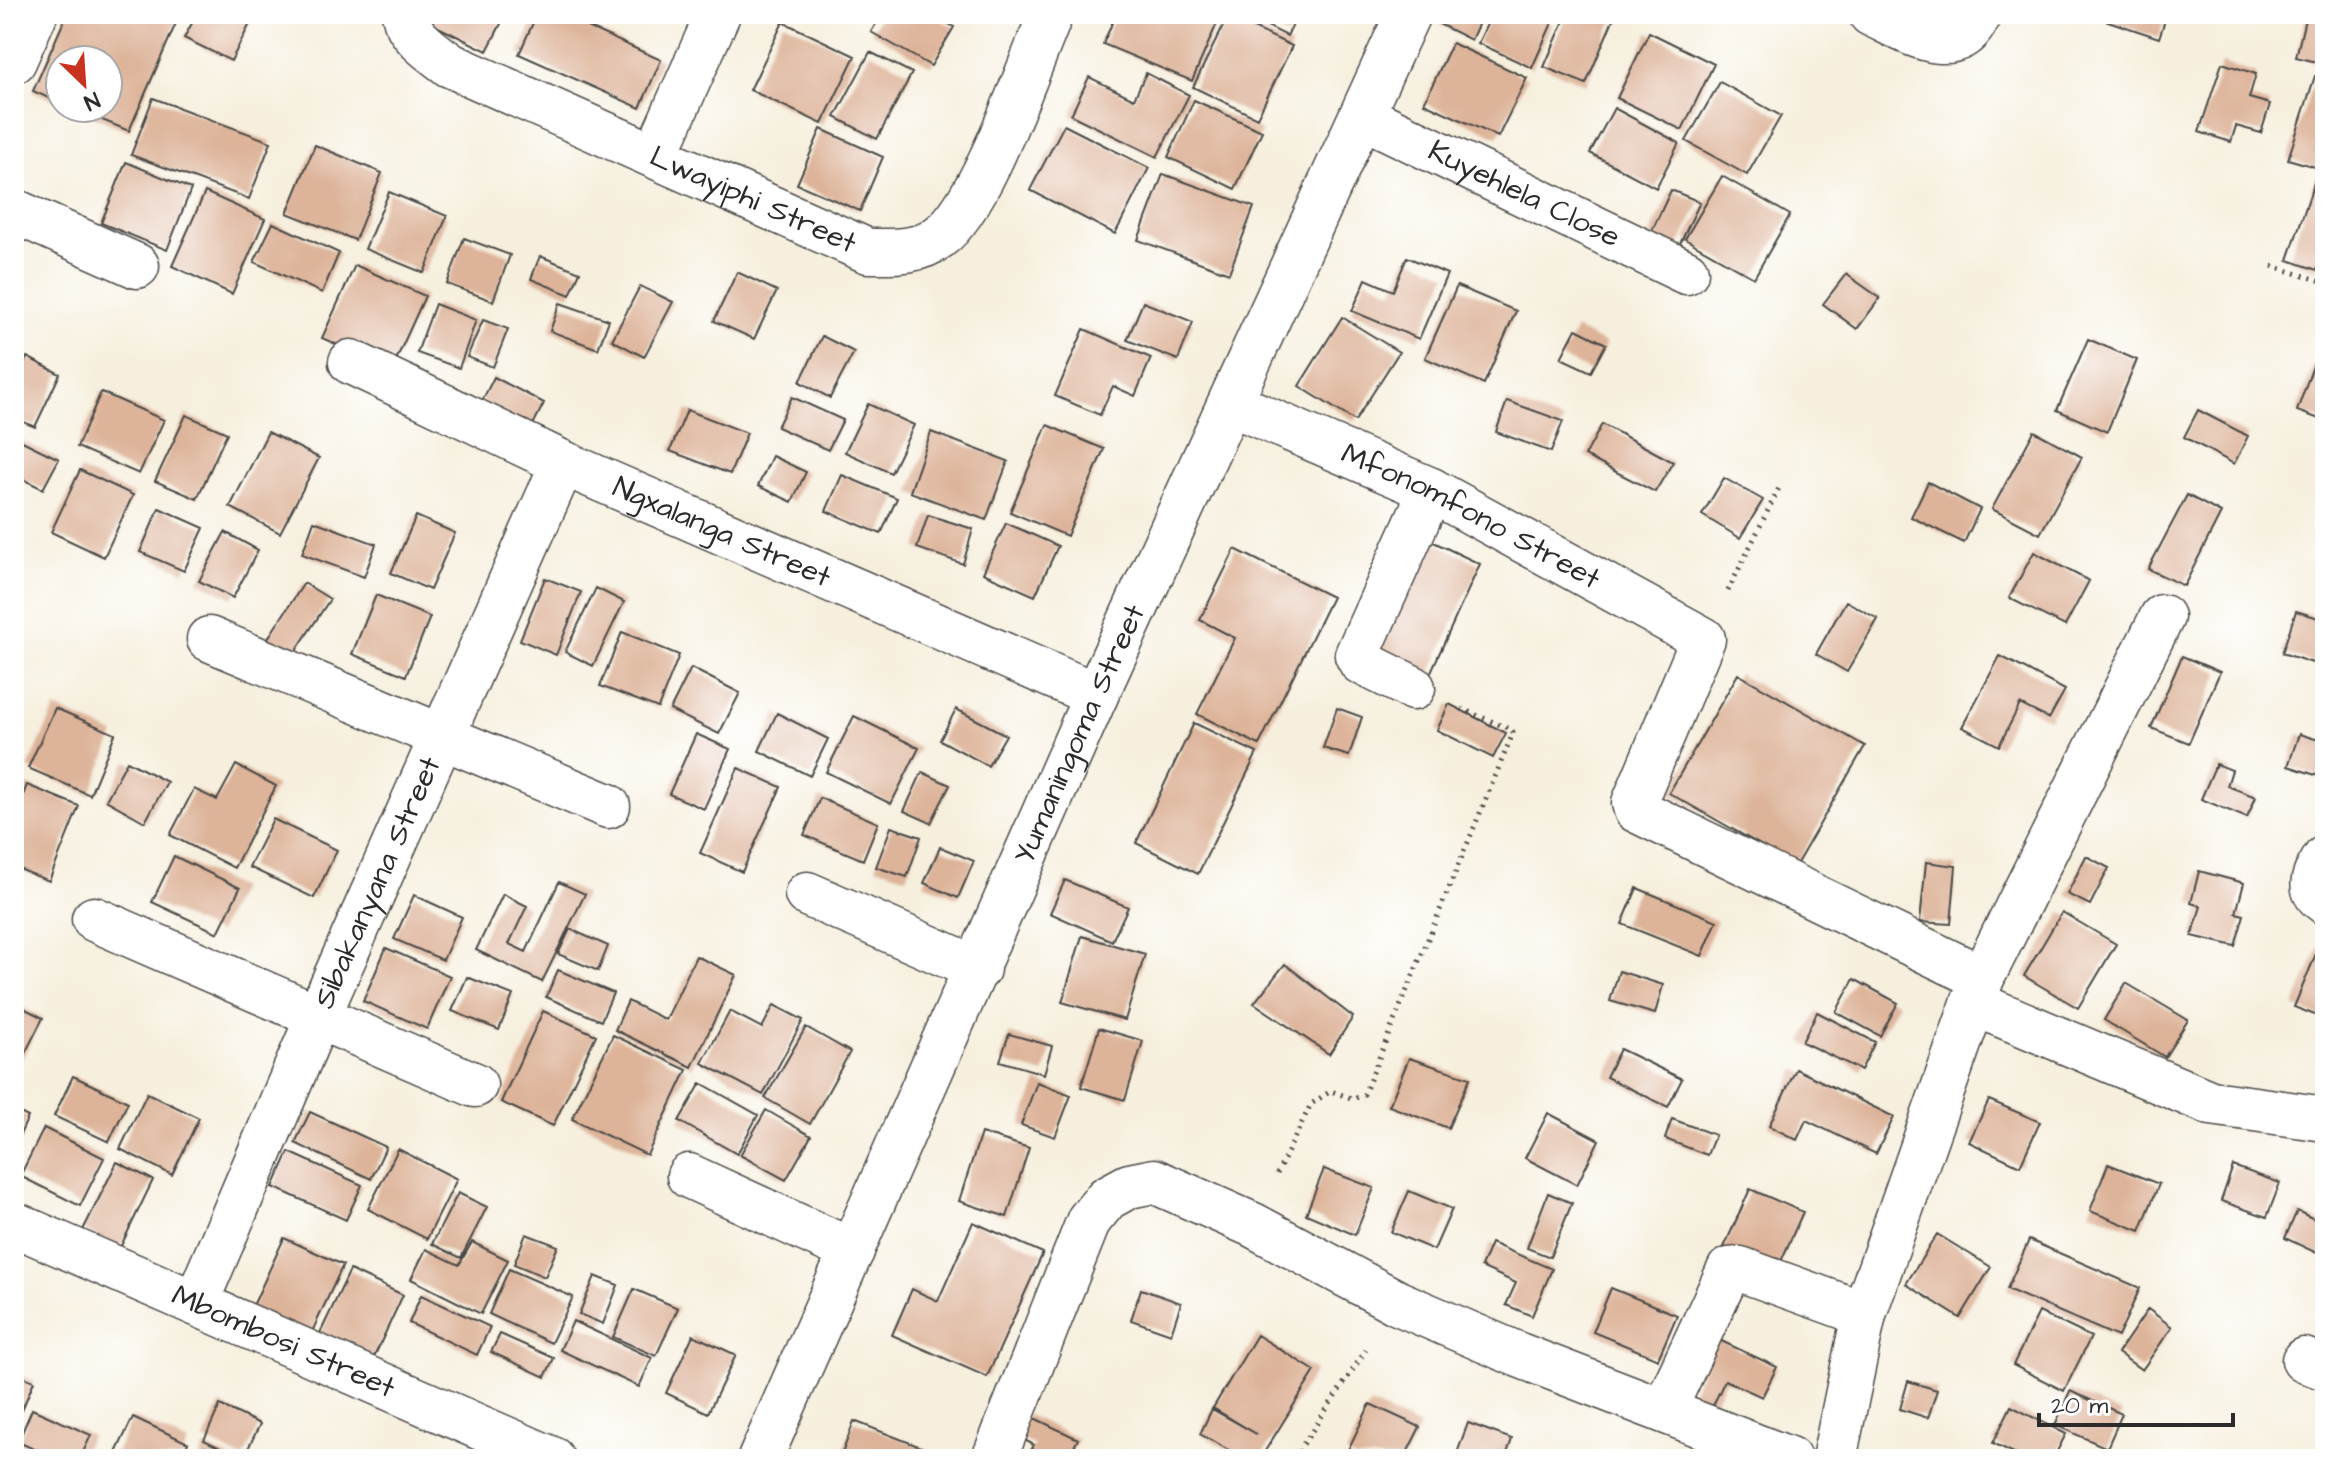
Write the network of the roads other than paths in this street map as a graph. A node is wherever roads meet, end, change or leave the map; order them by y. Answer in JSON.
{"nodes":[{"id":1,"x":35,"y":14,"type":"edge"},
{"id":2,"x":404,"y":14,"type":"edge"},
{"id":3,"x":718,"y":14,"type":"edge"},
{"id":4,"x":1051,"y":14,"type":"edge"},
{"id":5,"x":1408,"y":14,"type":"edge"},
{"id":6,"x":1871,"y":14,"type":"edge"},
{"id":7,"x":1979,"y":14,"type":"edge"},
{"id":8,"x":14,"y":61,"type":"edge"},
{"id":9,"x":1362,"y":116,"type":"junction"},
{"id":10,"x":655,"y":156,"type":"junction"},
{"id":11,"x":14,"y":211,"type":"edge"},
{"id":12,"x":137,"y":266,"type":"dead end"},
{"id":13,"x":1686,"y":272,"type":"dead end"},
{"id":14,"x":351,"y":362,"type":"dead end"},
{"id":15,"x":1232,"y":404,"type":"junction"},
{"id":16,"x":563,"y":463,"type":"junction"},
{"id":17,"x":1431,"y":490,"type":"junction"},
{"id":18,"x":2162,"y":617,"type":"dead end"},
{"id":19,"x":209,"y":639,"type":"dead end"},
{"id":20,"x":1413,"y":688,"type":"road end"},
{"id":21,"x":1096,"y":695,"type":"junction"},
{"id":22,"x":441,"y":739,"type":"junction"},
{"id":23,"x":608,"y":806,"type":"dead end"},
{"id":24,"x":2325,"y":858,"type":"edge"},
{"id":25,"x":807,"y":894,"type":"dead end"},
{"id":26,"x":2325,"y":902,"type":"edge"},
{"id":27,"x":94,"y":919,"type":"dead end"},
{"id":28,"x":978,"y":969,"type":"junction"},
{"id":29,"x":1978,"y":991,"type":"junction"},
{"id":30,"x":317,"y":1019,"type":"junction"},
{"id":31,"x":475,"y":1085,"type":"dead end"},
{"id":32,"x":2325,"y":1119,"type":"edge"},
{"id":33,"x":689,"y":1176,"type":"dead end"},
{"id":34,"x":14,"y":1224,"type":"edge"},
{"id":35,"x":852,"y":1251,"type":"junction"},
{"id":36,"x":196,"y":1303,"type":"junction"},
{"id":37,"x":1864,"y":1314,"type":"junction"},
{"id":38,"x":1665,"y":1408,"type":"junction"},
{"id":39,"x":552,"y":1459,"type":"edge"},
{"id":40,"x":760,"y":1459,"type":"edge"},
{"id":41,"x":994,"y":1459,"type":"edge"},
{"id":42,"x":1789,"y":1459,"type":"edge"},
{"id":43,"x":1834,"y":1459,"type":"edge"}],
"edges":[{"from":1,"to":8,"type":"street"},
{"from":2,"to":10,"type":"street","name":"Lwayiphi Street"},
{"from":3,"to":10,"type":"street"},
{"from":4,"to":10,"type":"street","name":"Lwayiphi Street"},
{"from":5,"to":9,"type":"street","name":"Yumaningoma Street"},
{"from":6,"to":7,"type":"street"},
{"from":9,"to":13,"type":"street","name":"Kuyehlela Close"},
{"from":9,"to":15,"type":"street","name":"Yumaningoma Street"},
{"from":11,"to":12,"type":"street"},
{"from":14,"to":16,"type":"street","name":"Ngxalanga Street"},
{"from":15,"to":17,"type":"street","name":"Mfonomfono Street"},
{"from":15,"to":21,"type":"street","name":"Yumaningoma Street"},
{"from":16,"to":21,"type":"street","name":"Ngxalanga Street"},
{"from":16,"to":22,"type":"street","name":"Sibakanyana Street"},
{"from":17,"to":20,"type":"street"},
{"from":17,"to":29,"type":"street","name":"Mfonomfono Street"},
{"from":18,"to":29,"type":"street"},
{"from":19,"to":22,"type":"street"},
{"from":21,"to":28,"type":"street","name":"Yumaningoma Street"},
{"from":22,"to":23,"type":"street"},
{"from":22,"to":30,"type":"street","name":"Sibakanyana Street"},
{"from":24,"to":26,"type":"street"},
{"from":25,"to":28,"type":"street"},
{"from":27,"to":30,"type":"street"},
{"from":28,"to":35,"type":"street","name":"Yumaningoma Street"},
{"from":29,"to":32,"type":"street"},
{"from":29,"to":37,"type":"street"},
{"from":30,"to":31,"type":"street"},
{"from":30,"to":36,"type":"street","name":"Sibakanyana Street"},
{"from":33,"to":35,"type":"street"},
{"from":34,"to":36,"type":"street","name":"Mbombosi Street"},
{"from":35,"to":40,"type":"street","name":"Yumaningoma Street"},
{"from":36,"to":39,"type":"street","name":"Mbombosi Street"},
{"from":37,"to":38,"type":"street"},
{"from":37,"to":43,"type":"street"},
{"from":38,"to":41,"type":"street"},
{"from":38,"to":42,"type":"street"}]}
